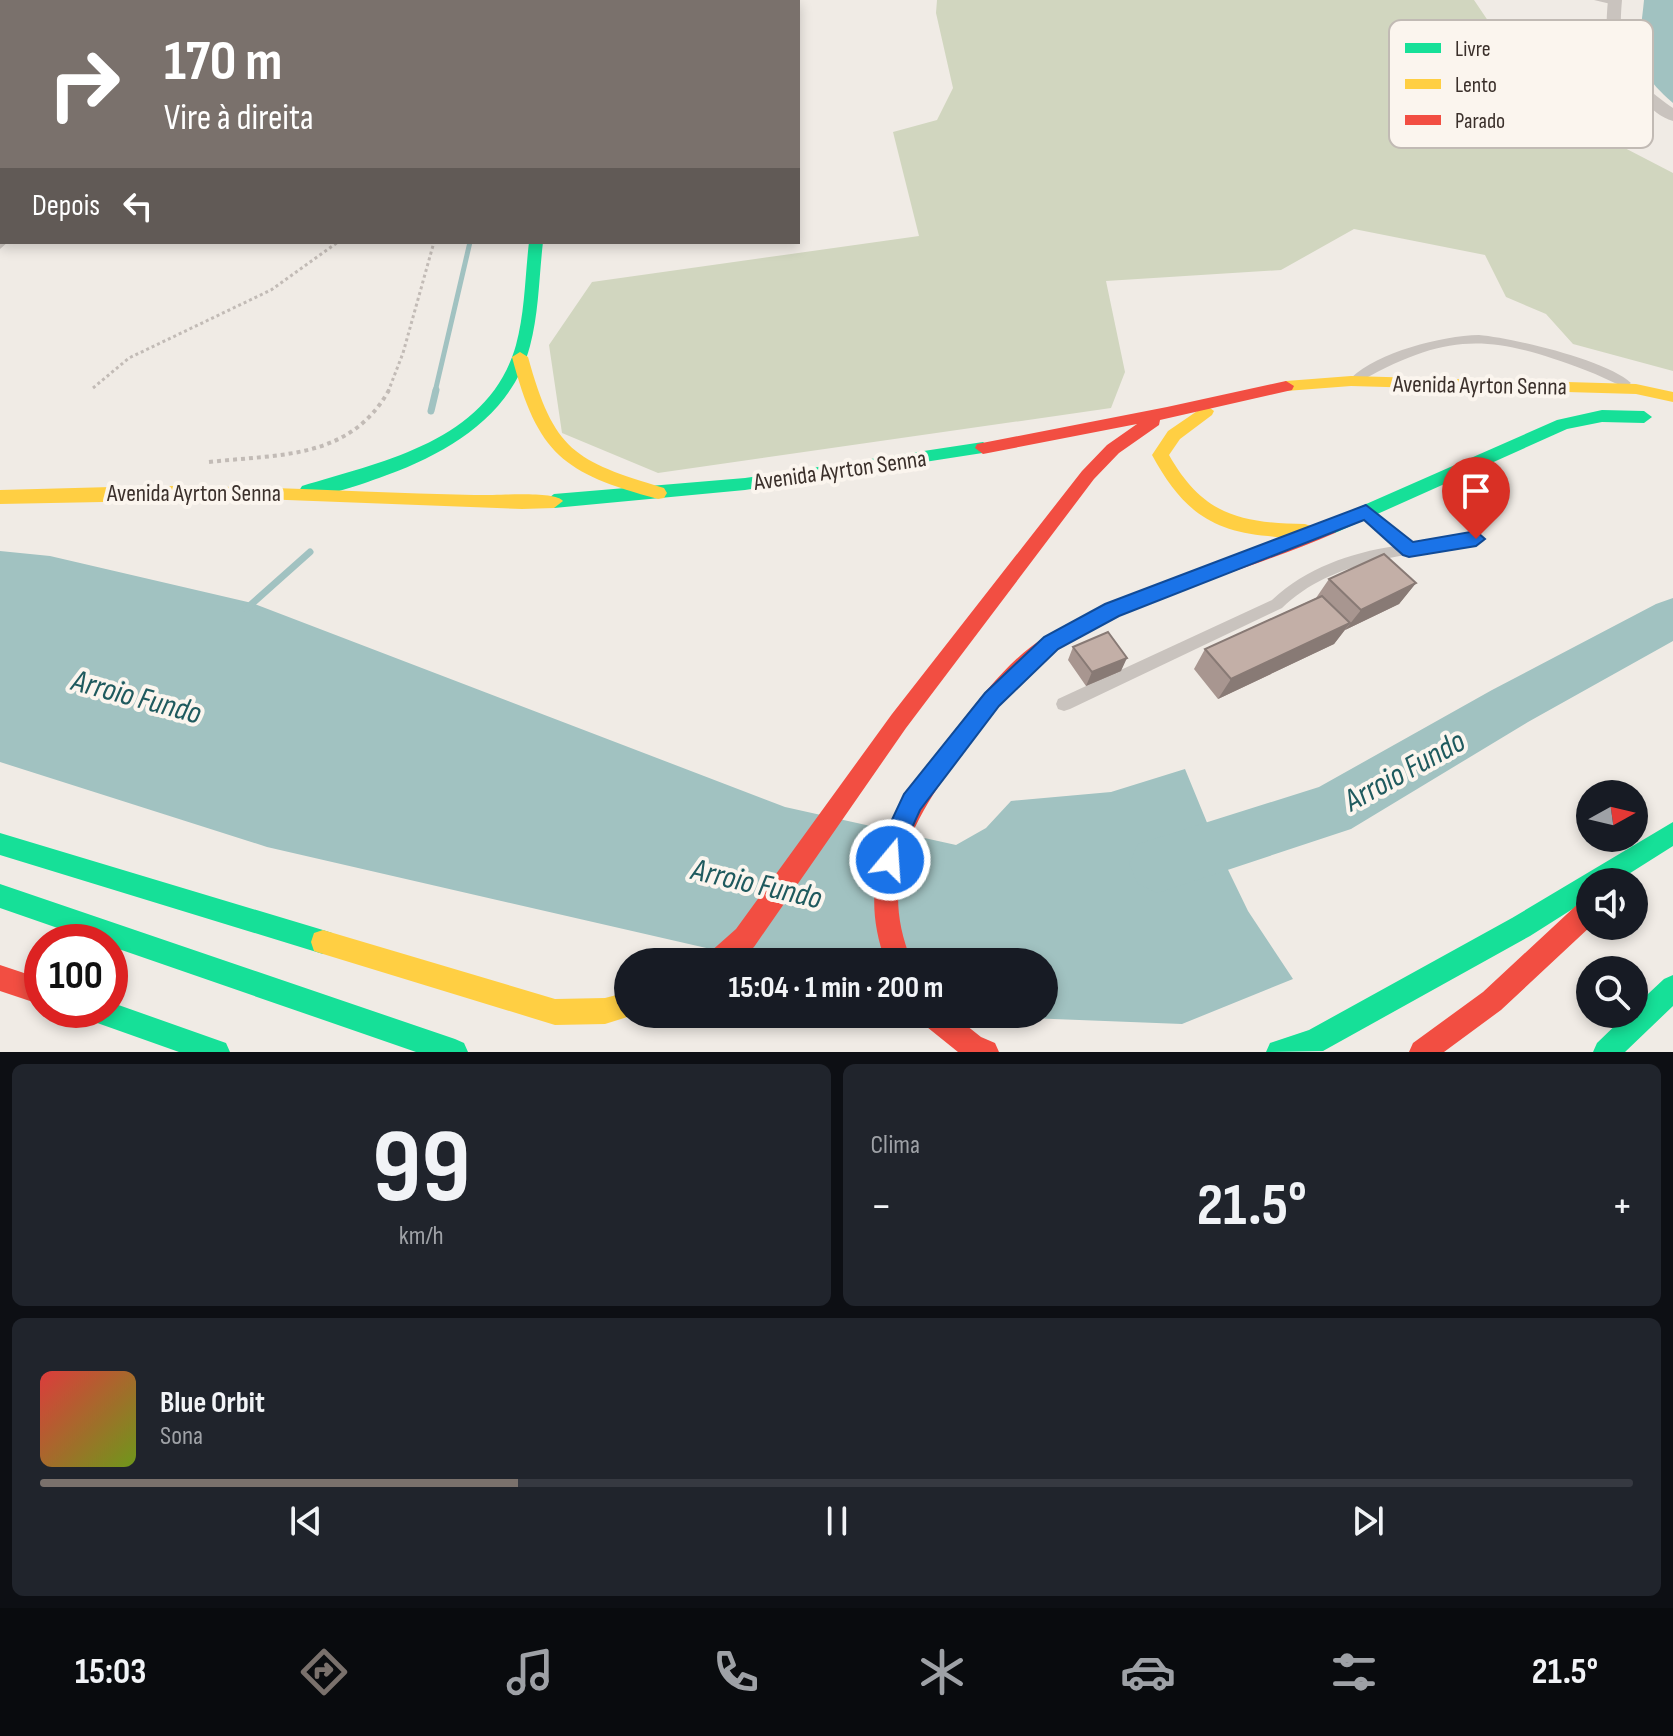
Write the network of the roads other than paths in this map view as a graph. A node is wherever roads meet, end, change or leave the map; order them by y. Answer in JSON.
{"nodes":[{"id":1,"x":1598,"y":0,"type":"edge"},
{"id":2,"x":1615,"y":2,"type":"edge"},
{"id":3,"x":1653,"y":100,"type":"edge"},
{"id":4,"x":1673,"y":116,"type":"edge"},
{"id":5,"x":536,"y":244,"type":"edge"},
{"id":6,"x":520,"y":357,"type":"junction"},
{"id":7,"x":1351,"y":381,"type":"junction"},
{"id":8,"x":1636,"y":389,"type":"junction"},
{"id":9,"x":1673,"y":397,"type":"edge"},
{"id":10,"x":1225,"y":400,"type":"junction"},
{"id":11,"x":1167,"y":413,"type":"junction"},
{"id":12,"x":1659,"y":419,"type":"dead end"},
{"id":13,"x":299,"y":493,"type":"junction"},
{"id":14,"x":658,"y":493,"type":"junction"},
{"id":15,"x":0,"y":497,"type":"edge"},
{"id":16,"x":1366,"y":512,"type":"junction"},
{"id":17,"x":1323,"y":531,"type":"junction"},
{"id":18,"x":1476,"y":539,"type":"dead end"},
{"id":19,"x":1409,"y":550,"type":"junction"},
{"id":20,"x":1064,"y":704,"type":"dead end"},
{"id":21,"x":1673,"y":833,"type":"edge"},
{"id":22,"x":0,"y":844,"type":"edge"},
{"id":23,"x":1616,"y":868,"type":"edge"},
{"id":24,"x":1636,"y":868,"type":"edge"},
{"id":25,"x":1576,"y":893,"type":"edge"},
{"id":26,"x":0,"y":896,"type":"edge"},
{"id":27,"x":1576,"y":923,"type":"edge"},
{"id":28,"x":734,"y":948,"type":"edge"},
{"id":29,"x":893,"y":948,"type":"edge"},
{"id":30,"x":0,"y":978,"type":"edge"},
{"id":31,"x":24,"y":986,"type":"edge"},
{"id":32,"x":1673,"y":988,"type":"edge"},
{"id":33,"x":614,"y":1009,"type":"edge"},
{"id":34,"x":128,"y":1021,"type":"edge"},
{"id":35,"x":949,"y":1028,"type":"edge"},
{"id":36,"x":217,"y":1052,"type":"edge"},
{"id":37,"x":455,"y":1052,"type":"edge"},
{"id":38,"x":986,"y":1052,"type":"edge"},
{"id":39,"x":1279,"y":1052,"type":"edge"},
{"id":40,"x":1422,"y":1052,"type":"edge"},
{"id":41,"x":1606,"y":1052,"type":"edge"}],
"edges":[{"from":1,"to":2,"type":"lane"},
{"from":3,"to":4,"type":"street"},
{"from":5,"to":6,"type":"main road"},
{"from":6,"to":13,"type":"main road"},
{"from":6,"to":14,"type":"main road"},
{"from":7,"to":8,"type":"main road","name":"Avenida Ayrton Senna"},
{"from":7,"to":8,"type":"lane"},
{"from":7,"to":10,"type":"main road","name":"Avenida Ayrton Senna"},
{"from":8,"to":9,"type":"main road","name":"Avenida Ayrton Senna"},
{"from":10,"to":11,"type":"main road","name":"Avenida Ayrton Senna"},
{"from":10,"to":17,"type":"main road"},
{"from":11,"to":14,"type":"main road","name":"Avenida Ayrton Senna"},
{"from":11,"to":28,"type":"main road"},
{"from":12,"to":16,"type":"main road"},
{"from":13,"to":14,"type":"main road","name":"Avenida Ayrton Senna"},
{"from":13,"to":15,"type":"main road","name":"Avenida Ayrton Senna"},
{"from":16,"to":17,"type":"main road"},
{"from":16,"to":19,"type":"lane"},
{"from":17,"to":29,"type":"main road"},
{"from":18,"to":19,"type":"lane"},
{"from":19,"to":20,"type":"lane"},
{"from":21,"to":23,"type":"main road"},
{"from":21,"to":24,"type":"main road"},
{"from":22,"to":33,"type":"main road"},
{"from":25,"to":39,"type":"main road"},
{"from":26,"to":37,"type":"main road"},
{"from":27,"to":40,"type":"main road"},
{"from":30,"to":31,"type":"main road"},
{"from":32,"to":41,"type":"main road"},
{"from":34,"to":36,"type":"main road"},
{"from":35,"to":38,"type":"main road"}]}
